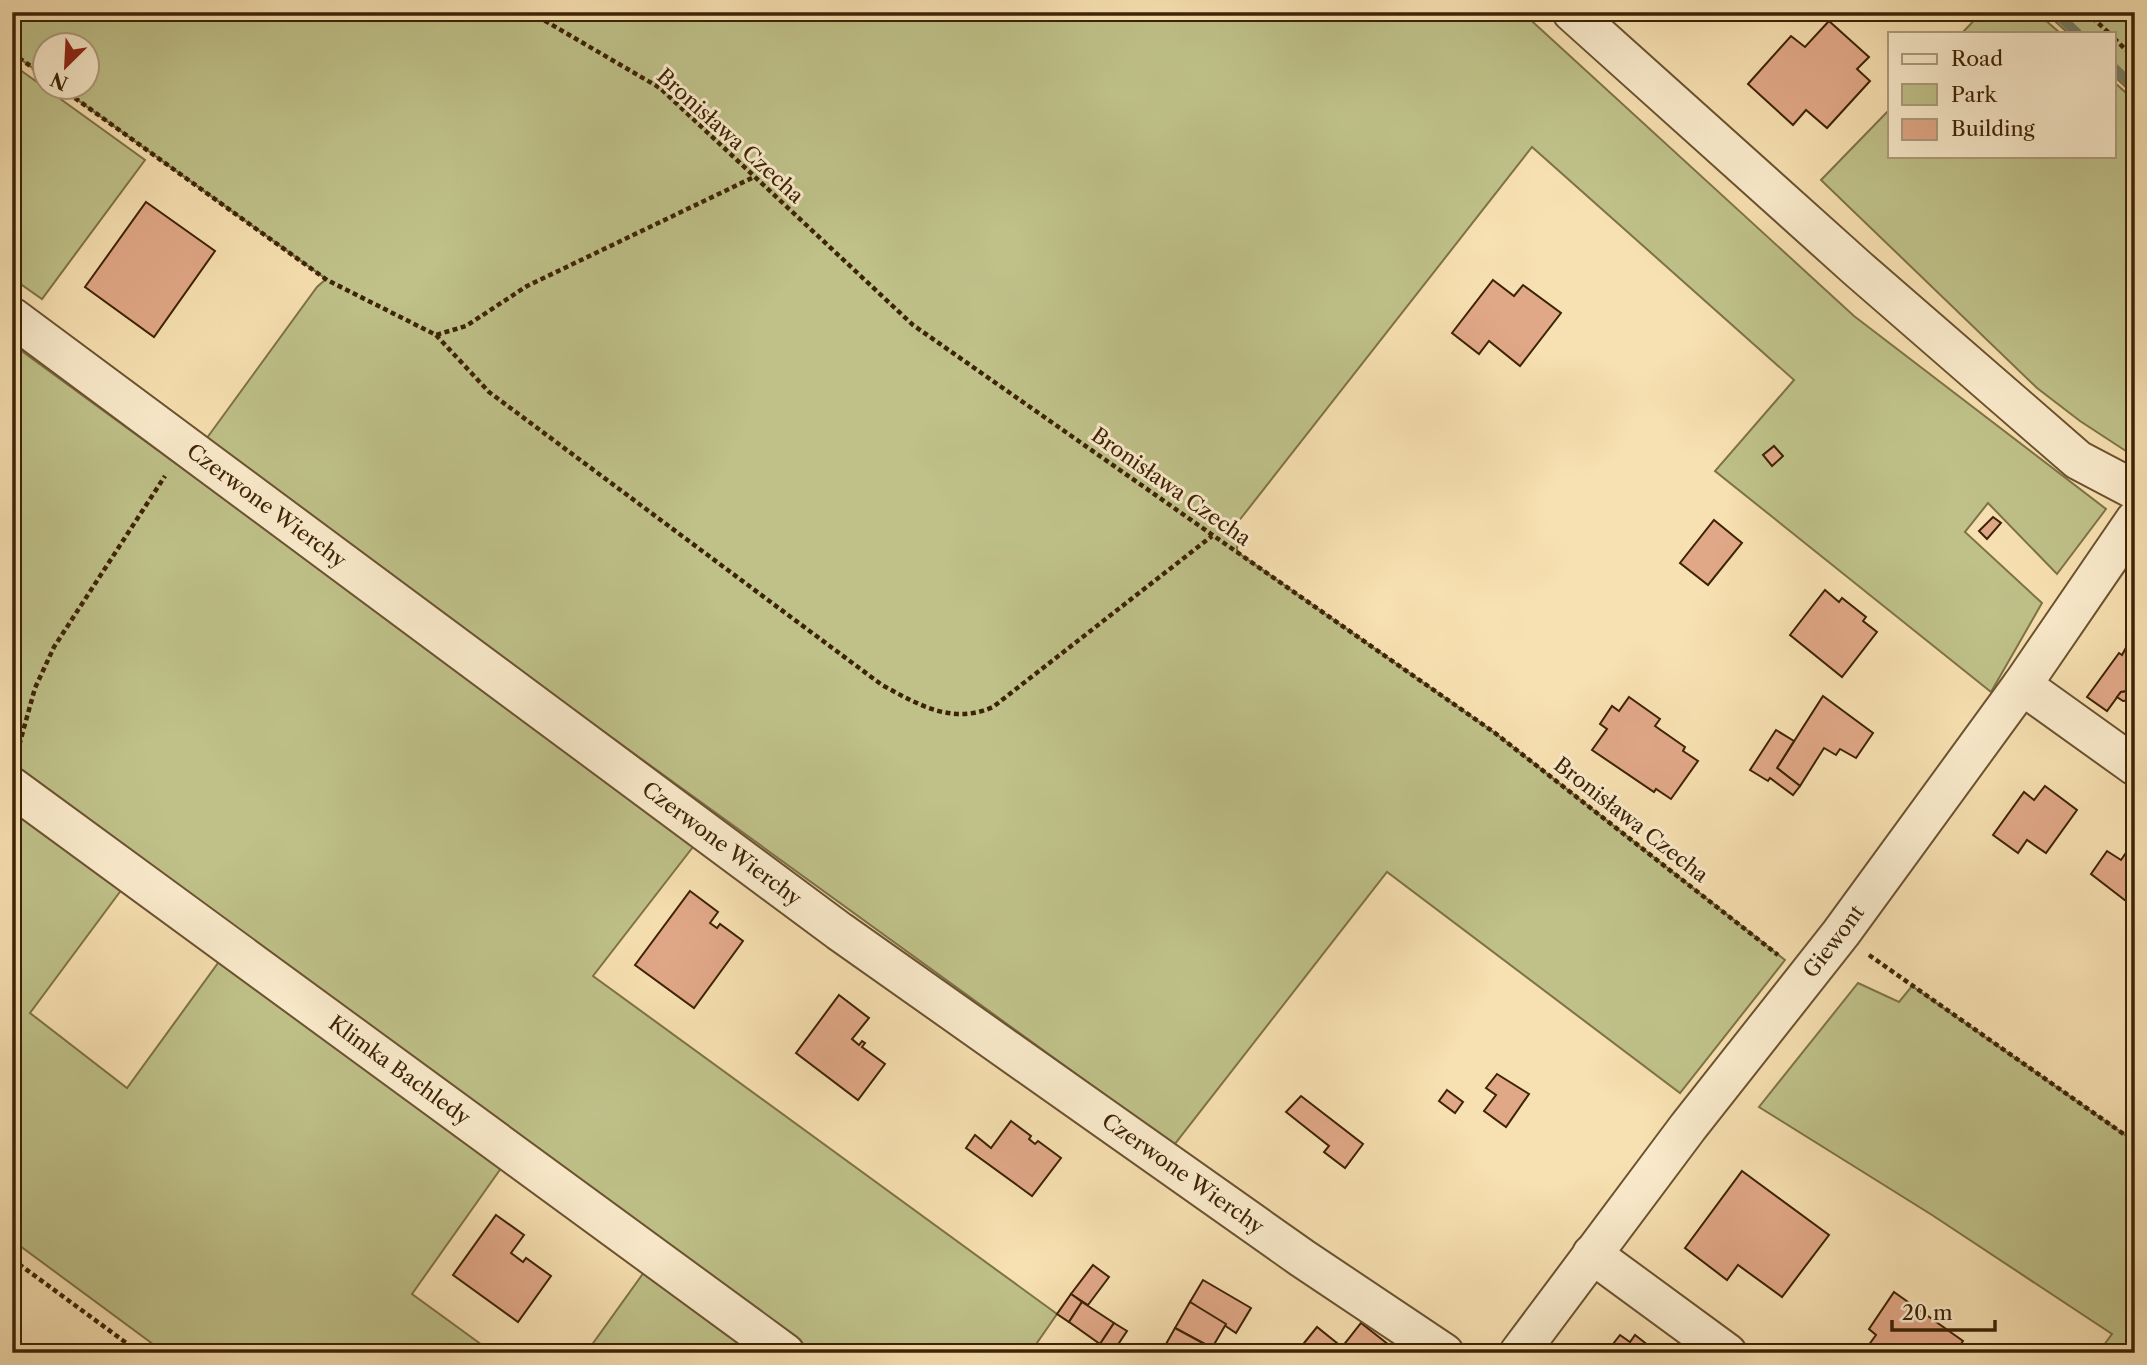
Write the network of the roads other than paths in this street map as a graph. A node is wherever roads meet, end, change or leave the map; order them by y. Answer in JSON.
{"nodes":[{"id":1,"x":1572,"y":12,"type":"edge"},
{"id":2,"x":12,"y":317,"type":"edge"},
{"id":3,"x":2135,"y":490,"type":"edge"},
{"id":4,"x":2135,"y":520,"type":"edge"},
{"id":5,"x":2022,"y":685,"type":"junction"},
{"id":6,"x":2135,"y":766,"type":"edge"},
{"id":7,"x":14,"y":774,"type":"edge"},
{"id":8,"x":1592,"y":1254,"type":"junction"},
{"id":9,"x":785,"y":1353,"type":"edge"},
{"id":10,"x":1444,"y":1353,"type":"edge"},
{"id":11,"x":1519,"y":1353,"type":"edge"},
{"id":12,"x":1727,"y":1353,"type":"edge"}],
"edges":[{"from":1,"to":3,"type":"street"},
{"from":2,"to":10,"type":"street","name":"Czerwone Wierchy"},
{"from":4,"to":5,"type":"street","name":"Giewont"},
{"from":5,"to":6,"type":"street"},
{"from":5,"to":8,"type":"street","name":"Giewont"},
{"from":7,"to":9,"type":"street","name":"Klimka Bachledy"},
{"from":8,"to":11,"type":"street","name":"Giewont"},
{"from":8,"to":12,"type":"street"}]}
